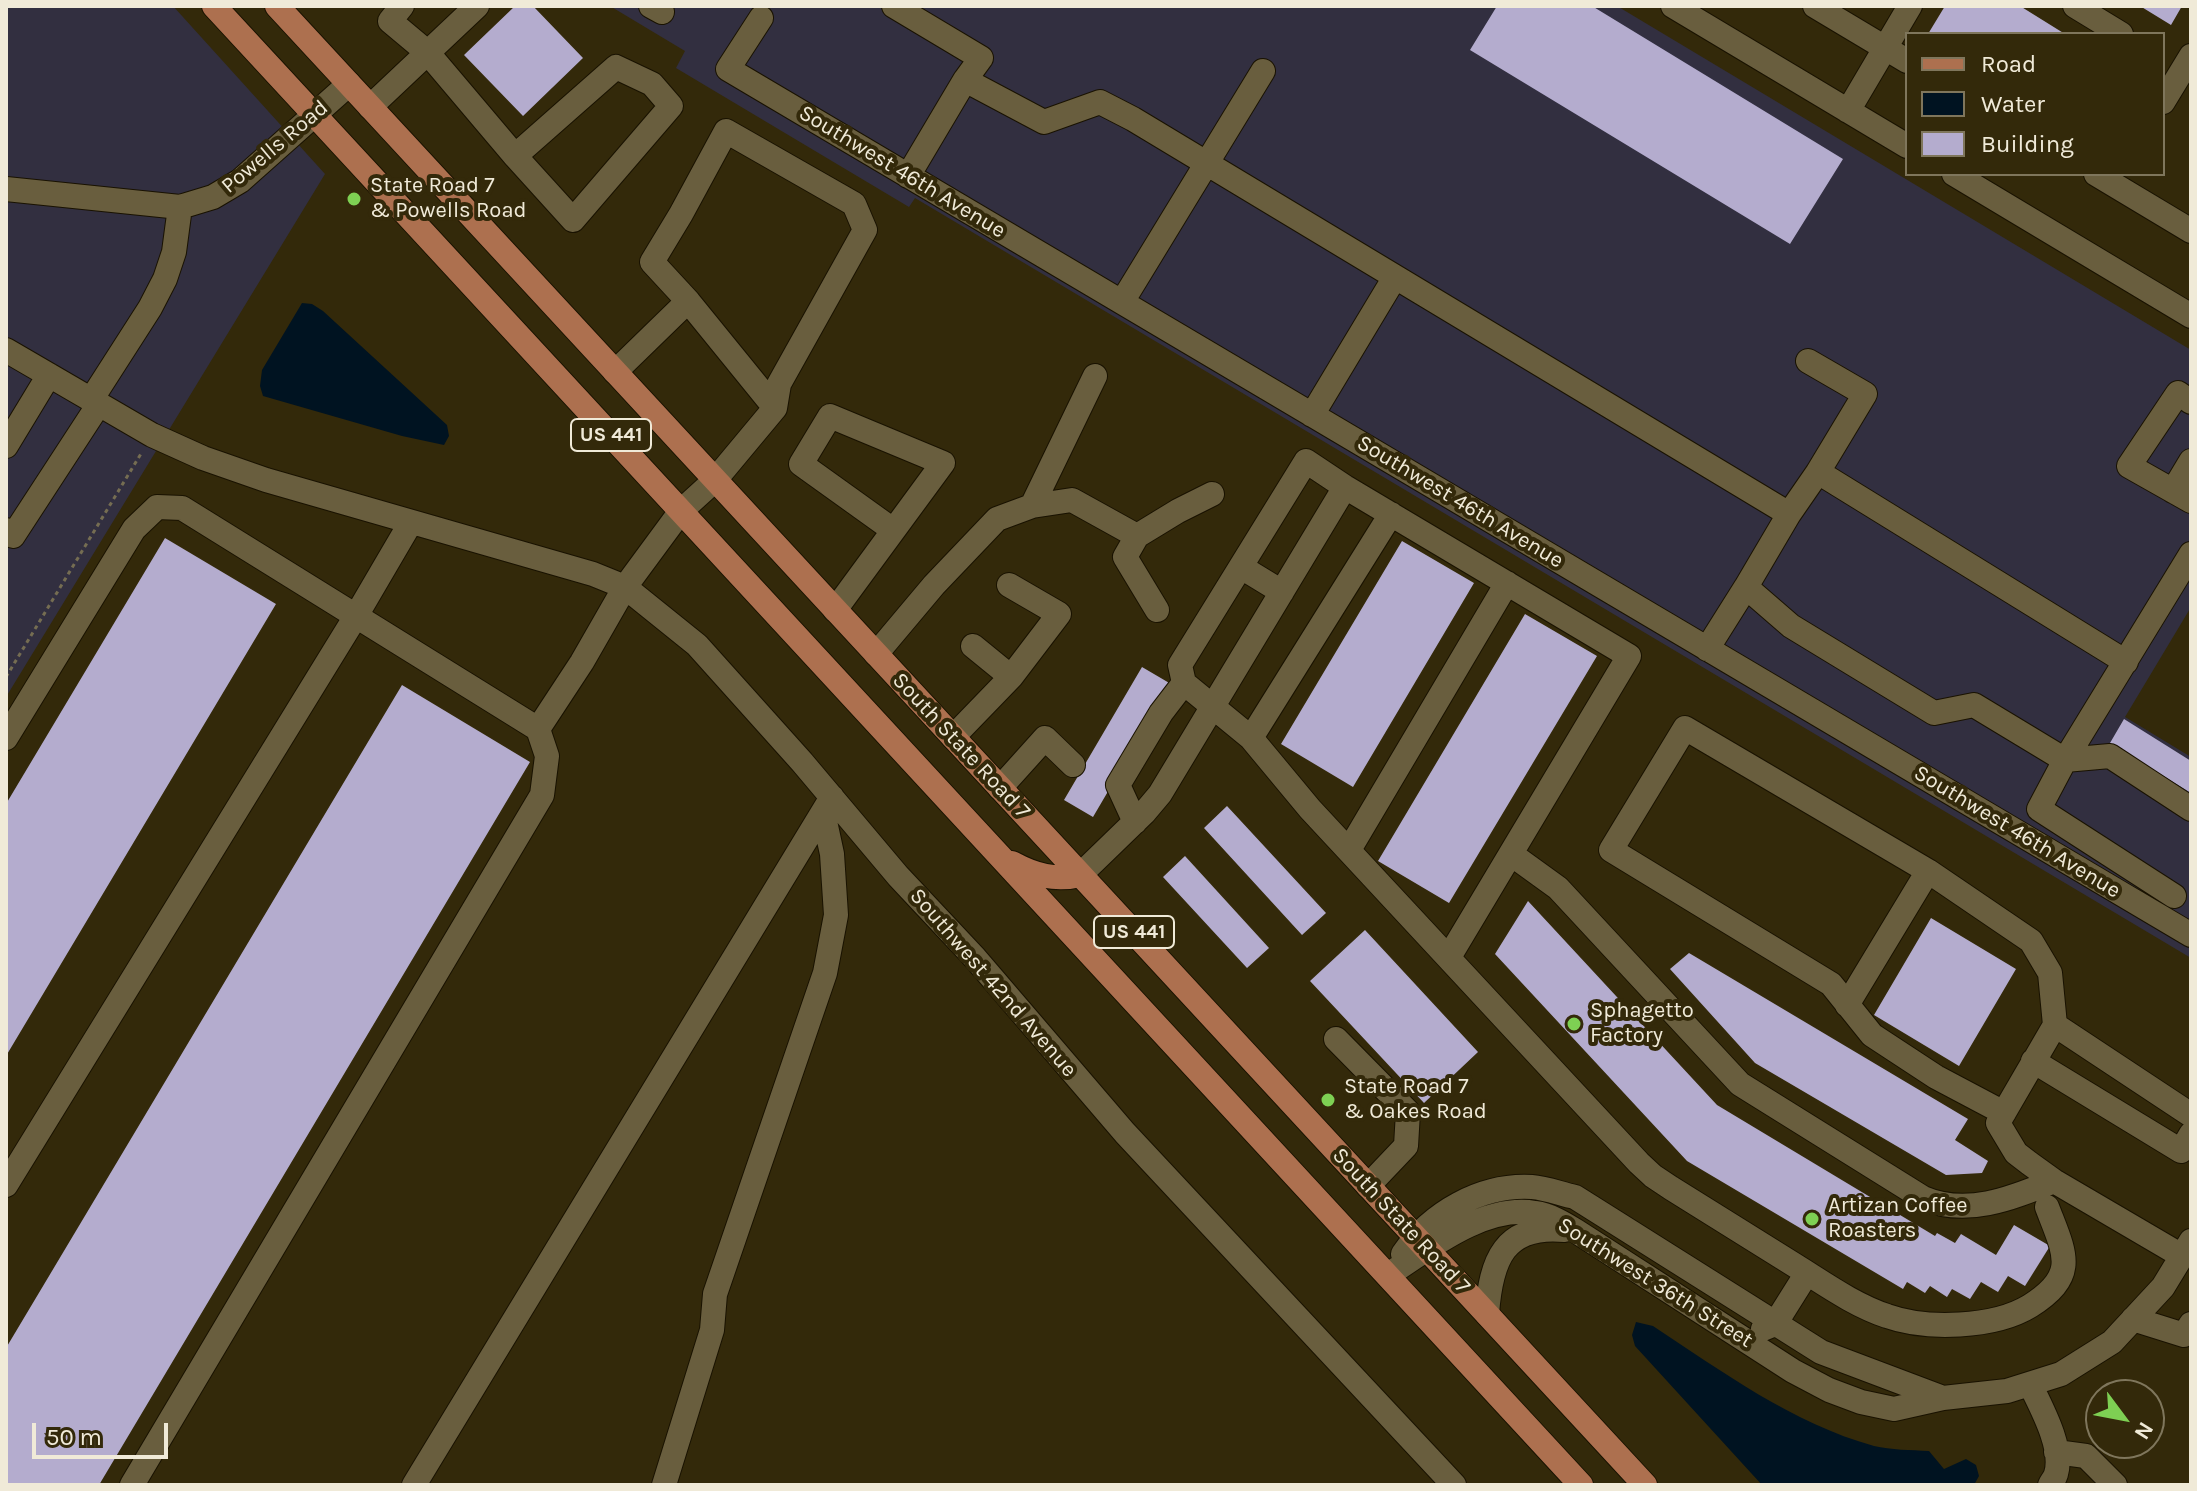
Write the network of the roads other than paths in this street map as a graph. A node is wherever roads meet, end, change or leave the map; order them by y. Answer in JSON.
{"nodes":[{"id":1,"x":214,"y":6,"type":"edge"},
{"id":2,"x":277,"y":6,"type":"edge"},
{"id":3,"x":402,"y":6,"type":"edge"},
{"id":4,"x":477,"y":6,"type":"edge"},
{"id":5,"x":894,"y":6,"type":"edge"},
{"id":6,"x":1673,"y":6,"type":"edge"},
{"id":7,"x":1815,"y":6,"type":"edge"},
{"id":8,"x":1910,"y":6,"type":"edge"},
{"id":9,"x":2075,"y":6,"type":"edge"},
{"id":10,"x":757,"y":10,"type":"edge"},
{"id":11,"x":2118,"y":32,"type":"edge"},
{"id":12,"x":1885,"y":48,"type":"junction"},
{"id":13,"x":427,"y":52,"type":"junction"},
{"id":14,"x":1905,"y":60,"type":"edge"},
{"id":15,"x":2179,"y":62,"type":"edge"},
{"id":16,"x":1263,"y":71,"type":"dead end"},
{"id":17,"x":965,"y":80,"type":"junction"},
{"id":18,"x":349,"y":84,"type":"junction"},
{"id":19,"x":2165,"y":97,"type":"edge"},
{"id":20,"x":370,"y":107,"type":"junction"},
{"id":21,"x":1848,"y":111,"type":"junction"},
{"id":22,"x":314,"y":114,"type":"junction"},
{"id":23,"x":1905,"y":145,"type":"edge"},
{"id":24,"x":515,"y":156,"type":"junction"},
{"id":25,"x":1206,"y":164,"type":"junction"},
{"id":26,"x":908,"y":176,"type":"junction"},
{"id":27,"x":1957,"y":176,"type":"edge"},
{"id":28,"x":2109,"y":177,"type":"edge"},
{"id":29,"x":6,"y":189,"type":"edge"},
{"id":30,"x":180,"y":207,"type":"junction"},
{"id":31,"x":2191,"y":231,"type":"edge"},
{"id":32,"x":1395,"y":277,"type":"junction"},
{"id":33,"x":688,"y":301,"type":"junction"},
{"id":34,"x":1122,"y":302,"type":"junction"},
{"id":35,"x":2191,"y":316,"type":"edge"},
{"id":36,"x":6,"y":350,"type":"edge"},
{"id":37,"x":1808,"y":361,"type":"dead end"},
{"id":38,"x":615,"y":372,"type":"junction"},
{"id":39,"x":49,"y":375,"type":"junction"},
{"id":40,"x":1095,"y":376,"type":"dead end"},
{"id":41,"x":95,"y":402,"type":"junction"},
{"id":42,"x":2191,"y":402,"type":"edge"},
{"id":43,"x":775,"y":408,"type":"junction"},
{"id":44,"x":1312,"y":415,"type":"junction"},
{"id":45,"x":6,"y":446,"type":"edge"},
{"id":46,"x":2191,"y":461,"type":"edge"},
{"id":47,"x":1818,"y":472,"type":"junction"},
{"id":48,"x":715,"y":480,"type":"junction"},
{"id":49,"x":1345,"y":487,"type":"junction"},
{"id":50,"x":1212,"y":494,"type":"dead end"},
{"id":51,"x":2182,"y":496,"type":"edge"},
{"id":52,"x":1032,"y":506,"type":"junction"},
{"id":53,"x":681,"y":511,"type":"junction"},
{"id":54,"x":1391,"y":514,"type":"junction"},
{"id":55,"x":1789,"y":514,"type":"junction"},
{"id":56,"x":411,"y":522,"type":"junction"},
{"id":57,"x":6,"y":530,"type":"edge"},
{"id":58,"x":893,"y":530,"type":"junction"},
{"id":59,"x":1137,"y":536,"type":"junction"},
{"id":60,"x":2191,"y":554,"type":"edge"},
{"id":61,"x":1241,"y":567,"type":"junction"},
{"id":62,"x":1507,"y":583,"type":"junction"},
{"id":63,"x":1009,"y":585,"type":"dead end"},
{"id":64,"x":625,"y":587,"type":"junction"},
{"id":65,"x":1746,"y":587,"type":"junction"},
{"id":66,"x":1282,"y":592,"type":"junction"},
{"id":67,"x":835,"y":610,"type":"junction"},
{"id":68,"x":1157,"y":610,"type":"dead end"},
{"id":69,"x":356,"y":616,"type":"junction"},
{"id":70,"x":973,"y":646,"type":"dead end"},
{"id":71,"x":1707,"y":649,"type":"junction"},
{"id":72,"x":876,"y":654,"type":"junction"},
{"id":73,"x":2126,"y":662,"type":"junction"},
{"id":74,"x":1011,"y":677,"type":"junction"},
{"id":75,"x":1184,"y":683,"type":"junction"},
{"id":76,"x":1213,"y":707,"type":"junction"},
{"id":77,"x":538,"y":729,"type":"junction"},
{"id":78,"x":953,"y":737,"type":"junction"},
{"id":79,"x":6,"y":738,"type":"edge"},
{"id":80,"x":1251,"y":738,"type":"junction"},
{"id":81,"x":2065,"y":760,"type":"junction"},
{"id":82,"x":1073,"y":765,"type":"dead end"},
{"id":83,"x":1000,"y":788,"type":"junction"},
{"id":84,"x":827,"y":804,"type":"junction"},
{"id":85,"x":2039,"y":809,"type":"junction"},
{"id":86,"x":2191,"y":809,"type":"edge"},
{"id":87,"x":1135,"y":822,"type":"junction"},
{"id":88,"x":2022,"y":834,"type":"junction"},
{"id":89,"x":1349,"y":850,"type":"junction"},
{"id":90,"x":1511,"y":854,"type":"junction"},
{"id":91,"x":1000,"y":856,"type":"junction"},
{"id":92,"x":1928,"y":871,"type":"junction"},
{"id":93,"x":1080,"y":875,"type":"junction"},
{"id":94,"x":2174,"y":896,"type":"dead end"},
{"id":95,"x":2191,"y":935,"type":"edge"},
{"id":96,"x":1449,"y":957,"type":"junction"},
{"id":97,"x":1847,"y":1005,"type":"junction"},
{"id":98,"x":2055,"y":1025,"type":"junction"},
{"id":99,"x":1336,"y":1039,"type":"dead end"},
{"id":100,"x":2033,"y":1061,"type":"junction"},
{"id":101,"x":2004,"y":1113,"type":"junction"},
{"id":102,"x":2191,"y":1115,"type":"edge"},
{"id":103,"x":2191,"y":1134,"type":"edge"},
{"id":104,"x":9,"y":1172,"type":"edge"},
{"id":105,"x":2054,"y":1181,"type":"junction"},
{"id":106,"x":1368,"y":1186,"type":"junction"},
{"id":107,"x":2091,"y":1201,"type":"junction"},
{"id":108,"x":1995,"y":1203,"type":"junction"},
{"id":109,"x":2047,"y":1207,"type":"junction"},
{"id":110,"x":1576,"y":1231,"type":"junction"},
{"id":111,"x":1421,"y":1243,"type":"junction"},
{"id":112,"x":2188,"y":1247,"type":"edge"},
{"id":113,"x":1807,"y":1273,"type":"junction"},
{"id":114,"x":1388,"y":1275,"type":"junction"},
{"id":115,"x":1487,"y":1314,"type":"junction"},
{"id":116,"x":2133,"y":1319,"type":"junction"},
{"id":117,"x":1775,"y":1324,"type":"junction"},
{"id":118,"x":2191,"y":1324,"type":"edge"},
{"id":119,"x":1725,"y":1327,"type":"junction"},
{"id":120,"x":2030,"y":1384,"type":"junction"},
{"id":121,"x":1943,"y":1398,"type":"junction"},
{"id":122,"x":2056,"y":1452,"type":"junction"},
{"id":123,"x":132,"y":1485,"type":"edge"},
{"id":124,"x":414,"y":1485,"type":"edge"},
{"id":125,"x":664,"y":1485,"type":"edge"},
{"id":126,"x":1454,"y":1485,"type":"edge"},
{"id":127,"x":1581,"y":1485,"type":"edge"},
{"id":128,"x":1645,"y":1485,"type":"edge"},
{"id":129,"x":2050,"y":1485,"type":"edge"},
{"id":130,"x":2115,"y":1485,"type":"edge"}],
"edges":[{"from":1,"to":22,"type":"main road","name":"South State Road 7","number":"US 441"},
{"from":2,"to":18,"type":"main road","name":"South State Road 7","number":"US 441"},
{"from":3,"to":13,"type":"street"},
{"from":4,"to":13,"type":"street"},
{"from":5,"to":17,"type":"street"},
{"from":6,"to":21,"type":"street"},
{"from":7,"to":12,"type":"street"},
{"from":8,"to":12,"type":"street"},
{"from":9,"to":11,"type":"street"},
{"from":10,"to":26,"type":"street","name":"Southwest 46th Avenue"},
{"from":12,"to":14,"type":"street"},
{"from":12,"to":21,"type":"street"},
{"from":13,"to":20,"type":"street"},
{"from":13,"to":24,"type":"street"},
{"from":15,"to":19,"type":"street"},
{"from":16,"to":25,"type":"street"},
{"from":17,"to":25,"type":"street"},
{"from":17,"to":26,"type":"street"},
{"from":18,"to":20,"type":"main road","name":"South State Road 7","number":"US 441"},
{"from":18,"to":22,"type":"street","name":"Powells Road"},
{"from":20,"to":38,"type":"main road","name":"South State Road 7","number":"US 441"},
{"from":21,"to":23,"type":"street"},
{"from":22,"to":30,"type":"street","name":"Powells Road"},
{"from":22,"to":53,"type":"main road","name":"South State Road 7","number":"US 441"},
{"from":24,"to":24,"type":"street"},
{"from":25,"to":32,"type":"street"},
{"from":25,"to":34,"type":"street"},
{"from":26,"to":34,"type":"street","name":"Southwest 46th Avenue"},
{"from":27,"to":35,"type":"street"},
{"from":28,"to":31,"type":"street"},
{"from":29,"to":30,"type":"street","name":"Powells Road"},
{"from":30,"to":41,"type":"street"},
{"from":32,"to":44,"type":"street"},
{"from":32,"to":55,"type":"street"},
{"from":33,"to":38,"type":"street"},
{"from":33,"to":43,"type":"street"},
{"from":33,"to":43,"type":"street"},
{"from":34,"to":44,"type":"street","name":"Southwest 46th Avenue"},
{"from":36,"to":39,"type":"street","name":"Southwest 42nd Avenue"},
{"from":37,"to":47,"type":"street"},
{"from":38,"to":48,"type":"main road","name":"South State Road 7","number":"US 441"},
{"from":39,"to":41,"type":"street","name":"Southwest 42nd Avenue"},
{"from":39,"to":45,"type":"street"},
{"from":40,"to":52,"type":"street"},
{"from":41,"to":56,"type":"street","name":"Southwest 42nd Avenue"},
{"from":41,"to":57,"type":"street"},
{"from":42,"to":51,"type":"street"},
{"from":43,"to":48,"type":"street"},
{"from":44,"to":71,"type":"street","name":"Southwest 46th Avenue"},
{"from":46,"to":51,"type":"street"},
{"from":47,"to":55,"type":"street"},
{"from":47,"to":73,"type":"street"},
{"from":48,"to":53,"type":"street"},
{"from":48,"to":67,"type":"main road","name":"South State Road 7","number":"US 441"},
{"from":49,"to":54,"type":"street"},
{"from":49,"to":61,"type":"street"},
{"from":49,"to":66,"type":"street"},
{"from":50,"to":59,"type":"street"},
{"from":52,"to":59,"type":"street"},
{"from":52,"to":72,"type":"street"},
{"from":53,"to":64,"type":"street"},
{"from":53,"to":91,"type":"main road","name":"South State Road 7","number":"US 441"},
{"from":54,"to":62,"type":"street"},
{"from":54,"to":80,"type":"street"},
{"from":55,"to":65,"type":"street"},
{"from":56,"to":64,"type":"street","name":"Southwest 42nd Avenue"},
{"from":56,"to":69,"type":"street"},
{"from":58,"to":58,"type":"street"},
{"from":58,"to":67,"type":"street"},
{"from":59,"to":68,"type":"street"},
{"from":60,"to":73,"type":"street"},
{"from":61,"to":66,"type":"street"},
{"from":61,"to":75,"type":"street"},
{"from":62,"to":89,"type":"street"},
{"from":62,"to":90,"type":"street"},
{"from":63,"to":74,"type":"street"},
{"from":64,"to":77,"type":"street"},
{"from":64,"to":84,"type":"street","name":"Southwest 42nd Avenue"},
{"from":65,"to":71,"type":"street"},
{"from":65,"to":81,"type":"street"},
{"from":66,"to":76,"type":"street"},
{"from":67,"to":72,"type":"main road","name":"South State Road 7","number":"US 441"},
{"from":69,"to":77,"type":"street"},
{"from":69,"to":79,"type":"street"},
{"from":69,"to":104,"type":"street"},
{"from":70,"to":74,"type":"street"},
{"from":71,"to":88,"type":"street","name":"Southwest 46th Avenue"},
{"from":72,"to":78,"type":"main road","name":"South State Road 7","number":"US 441"},
{"from":73,"to":81,"type":"street"},
{"from":74,"to":78,"type":"street"},
{"from":75,"to":76,"type":"street"},
{"from":75,"to":87,"type":"street"},
{"from":76,"to":80,"type":"street"},
{"from":76,"to":87,"type":"street"},
{"from":77,"to":123,"type":"street"},
{"from":78,"to":83,"type":"main road","name":"South State Road 7","number":"US 441"},
{"from":80,"to":89,"type":"street"},
{"from":81,"to":85,"type":"street"},
{"from":81,"to":86,"type":"street"},
{"from":82,"to":83,"type":"street"},
{"from":83,"to":93,"type":"main road","name":"South State Road 7","number":"US 441"},
{"from":84,"to":124,"type":"street"},
{"from":84,"to":125,"type":"street"},
{"from":84,"to":126,"type":"street","name":"Southwest 42nd Avenue"},
{"from":85,"to":88,"type":"street"},
{"from":85,"to":94,"type":"street"},
{"from":87,"to":93,"type":"street"},
{"from":88,"to":95,"type":"street","name":"Southwest 46th Avenue"},
{"from":89,"to":96,"type":"street"},
{"from":90,"to":96,"type":"street"},
{"from":90,"to":108,"type":"street"},
{"from":91,"to":93,"type":"main road"},
{"from":91,"to":114,"type":"main road","name":"South State Road 7","number":"US 441"},
{"from":92,"to":97,"type":"street"},
{"from":92,"to":97,"type":"street"},
{"from":92,"to":98,"type":"street"},
{"from":93,"to":106,"type":"main road","name":"South State Road 7","number":"US 441"},
{"from":96,"to":113,"type":"street"},
{"from":97,"to":101,"type":"street"},
{"from":98,"to":100,"type":"street"},
{"from":98,"to":102,"type":"street"},
{"from":99,"to":106,"type":"street"},
{"from":100,"to":101,"type":"street"},
{"from":100,"to":103,"type":"street"},
{"from":101,"to":105,"type":"street"},
{"from":105,"to":107,"type":"street"},
{"from":105,"to":108,"type":"street"},
{"from":106,"to":111,"type":"main road","name":"South State Road 7","number":"US 441"},
{"from":107,"to":109,"type":"street"},
{"from":107,"to":112,"type":"street"},
{"from":108,"to":109,"type":"street"},
{"from":109,"to":113,"type":"street"},
{"from":110,"to":111,"type":"street","name":"Southwest 36th Street"},
{"from":110,"to":115,"type":"street"},
{"from":110,"to":119,"type":"street","name":"Southwest 36th Street"},
{"from":111,"to":114,"type":"street","name":"Southwest 36th Street"},
{"from":111,"to":115,"type":"main road","name":"South State Road 7","number":"US 441"},
{"from":111,"to":117,"type":"street","name":"Southwest 36th Street"},
{"from":112,"to":116,"type":"street","name":"Southwest 36th Street"},
{"from":113,"to":117,"type":"street"},
{"from":114,"to":127,"type":"main road","name":"South State Road 7","number":"US 441"},
{"from":115,"to":128,"type":"main road","name":"South State Road 7","number":"US 441"},
{"from":116,"to":118,"type":"street"},
{"from":116,"to":120,"type":"street","name":"Southwest 36th Street"},
{"from":117,"to":119,"type":"street"},
{"from":117,"to":121,"type":"street","name":"Southwest 36th Street"},
{"from":119,"to":121,"type":"street","name":"Southwest 36th Street"},
{"from":120,"to":121,"type":"street","name":"Southwest 36th Street"},
{"from":120,"to":122,"type":"street"},
{"from":122,"to":129,"type":"street"},
{"from":122,"to":130,"type":"street"}]}
